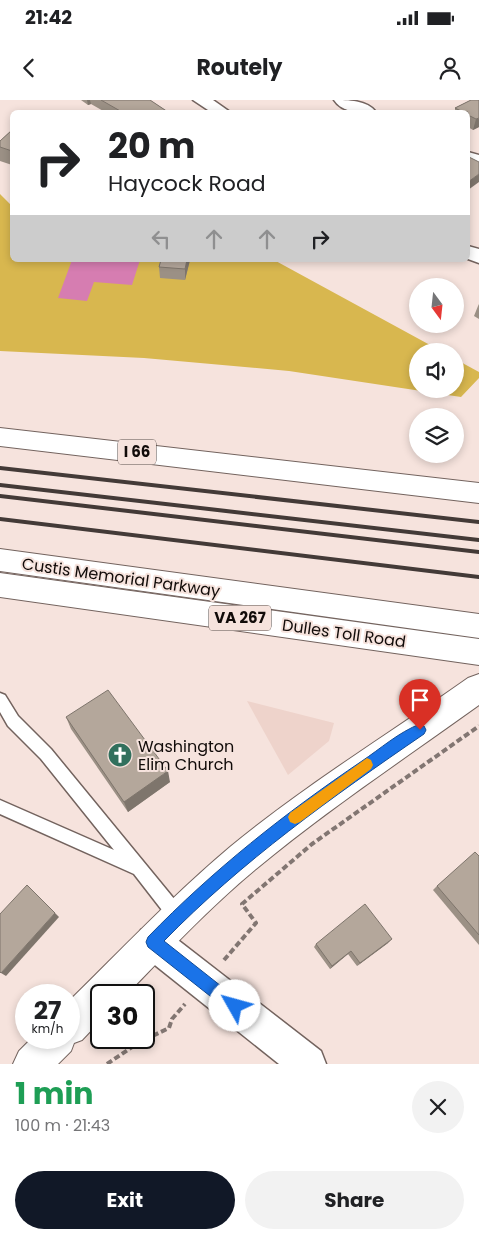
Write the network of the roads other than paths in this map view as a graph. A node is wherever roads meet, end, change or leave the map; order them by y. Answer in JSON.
{"nodes":[{"id":1,"x":204,"y":100,"type":"edge"},
{"id":2,"x":342,"y":100,"type":"edge"},
{"id":3,"x":219,"y":110,"type":"edge"},
{"id":4,"x":364,"y":110,"type":"edge"},
{"id":5,"x":0,"y":437,"type":"edge"},
{"id":6,"x":273,"y":468,"type":"junction"},
{"id":7,"x":479,"y":474,"type":"edge"},
{"id":8,"x":479,"y":493,"type":"edge"},
{"id":9,"x":0,"y":560,"type":"edge"},
{"id":10,"x":0,"y":585,"type":"edge"},
{"id":11,"x":479,"y":626,"type":"edge"},
{"id":12,"x":479,"y":652,"type":"edge"},
{"id":13,"x":479,"y":688,"type":"edge"},
{"id":14,"x":0,"y":699,"type":"edge"},
{"id":15,"x":0,"y":807,"type":"edge"},
{"id":16,"x":139,"y":869,"type":"junction"},
{"id":17,"x":178,"y":917,"type":"junction"},
{"id":18,"x":153,"y":942,"type":"junction"},
{"id":19,"x":80,"y":1016,"type":"edge"},
{"id":20,"x":47,"y":1049,"type":"edge"},
{"id":21,"x":32,"y":1064,"type":"edge"},
{"id":22,"x":308,"y":1064,"type":"edge"}],
"edges":[{"from":1,"to":3,"type":"street"},
{"from":2,"to":4,"type":"street"},
{"from":5,"to":6,"type":"main road","number":"I 66"},
{"from":6,"to":7,"type":"main road"},
{"from":6,"to":8,"type":"main road","number":"I 66"},
{"from":9,"to":11,"type":"main road","name":"Custis Memorial Parkway"},
{"from":10,"to":12,"type":"main road","name":"Dulles Toll Road","number":"VA 267"},
{"from":13,"to":17,"type":"main road"},
{"from":14,"to":16,"type":"lane"},
{"from":15,"to":16,"type":"lane"},
{"from":16,"to":17,"type":"lane"},
{"from":17,"to":18,"type":"main road"},
{"from":18,"to":19,"type":"main road"},
{"from":18,"to":22,"type":"street"},
{"from":20,"to":21,"type":"main road"}]}
